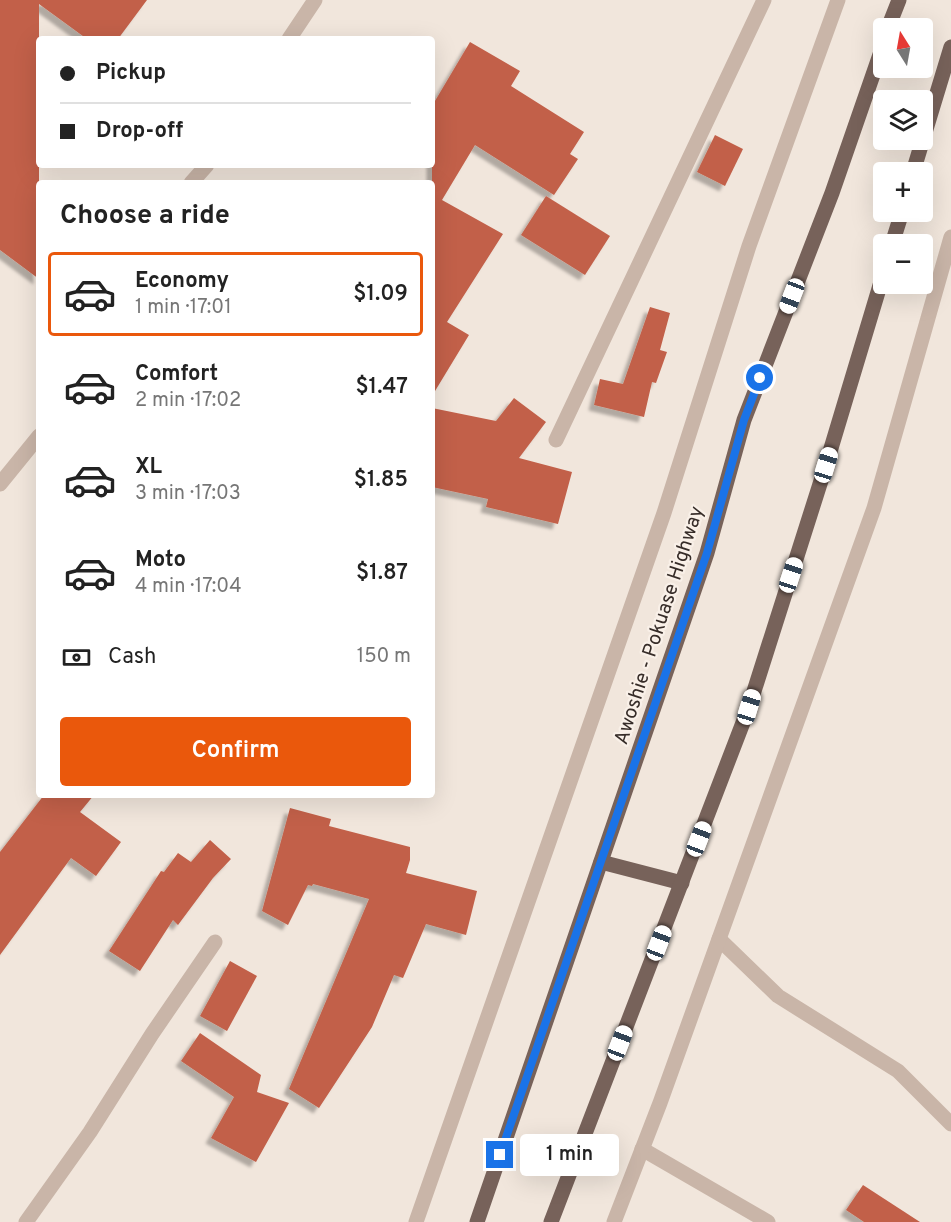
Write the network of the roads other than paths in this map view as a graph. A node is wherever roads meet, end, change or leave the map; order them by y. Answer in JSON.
{"nodes":[{"id":1,"x":315,"y":0,"type":"edge"},
{"id":2,"x":764,"y":0,"type":"edge"},
{"id":3,"x":838,"y":0,"type":"edge"},
{"id":4,"x":899,"y":0,"type":"edge"},
{"id":5,"x":892,"y":18,"type":"edge"},
{"id":6,"x":292,"y":36,"type":"edge"},
{"id":7,"x":951,"y":47,"type":"edge"},
{"id":8,"x":873,"y":75,"type":"edge"},
{"id":9,"x":916,"y":162,"type":"edge"},
{"id":10,"x":204,"y":168,"type":"edge"},
{"id":11,"x":194,"y":180,"type":"edge"},
{"id":12,"x":951,"y":237,"type":"edge"},
{"id":13,"x":877,"y":294,"type":"edge"},
{"id":14,"x":36,"y":440,"type":"edge"},
{"id":15,"x":556,"y":440,"type":"dead end"},
{"id":16,"x":0,"y":484,"type":"edge"},
{"id":17,"x":601,"y":862,"type":"junction"},
{"id":18,"x":682,"y":883,"type":"junction"},
{"id":19,"x":719,"y":939,"type":"junction"},
{"id":20,"x":215,"y":942,"type":"dead end"},
{"id":21,"x":951,"y":1124,"type":"edge"},
{"id":22,"x":642,"y":1149,"type":"junction"},
{"id":23,"x":26,"y":1222,"type":"edge"},
{"id":24,"x":416,"y":1222,"type":"edge"},
{"id":25,"x":477,"y":1222,"type":"edge"},
{"id":26,"x":551,"y":1222,"type":"edge"},
{"id":27,"x":614,"y":1222,"type":"edge"},
{"id":28,"x":768,"y":1222,"type":"edge"}],
"edges":[{"from":1,"to":6,"type":"street"},
{"from":2,"to":15,"type":"street"},
{"from":3,"to":24,"type":"street"},
{"from":4,"to":5,"type":"main road"},
{"from":7,"to":9,"type":"main road"},
{"from":8,"to":17,"type":"main road","name":"Awoshie - Pokuase Highway"},
{"from":10,"to":11,"type":"street"},
{"from":12,"to":19,"type":"street"},
{"from":13,"to":18,"type":"main road"},
{"from":14,"to":16,"type":"street"},
{"from":17,"to":18,"type":"main road"},
{"from":17,"to":25,"type":"main road","name":"Awoshie - Pokuase Highway"},
{"from":18,"to":26,"type":"main road"},
{"from":19,"to":21,"type":"street"},
{"from":19,"to":22,"type":"street"},
{"from":20,"to":23,"type":"street"},
{"from":22,"to":27,"type":"street"},
{"from":22,"to":28,"type":"street"}]}
